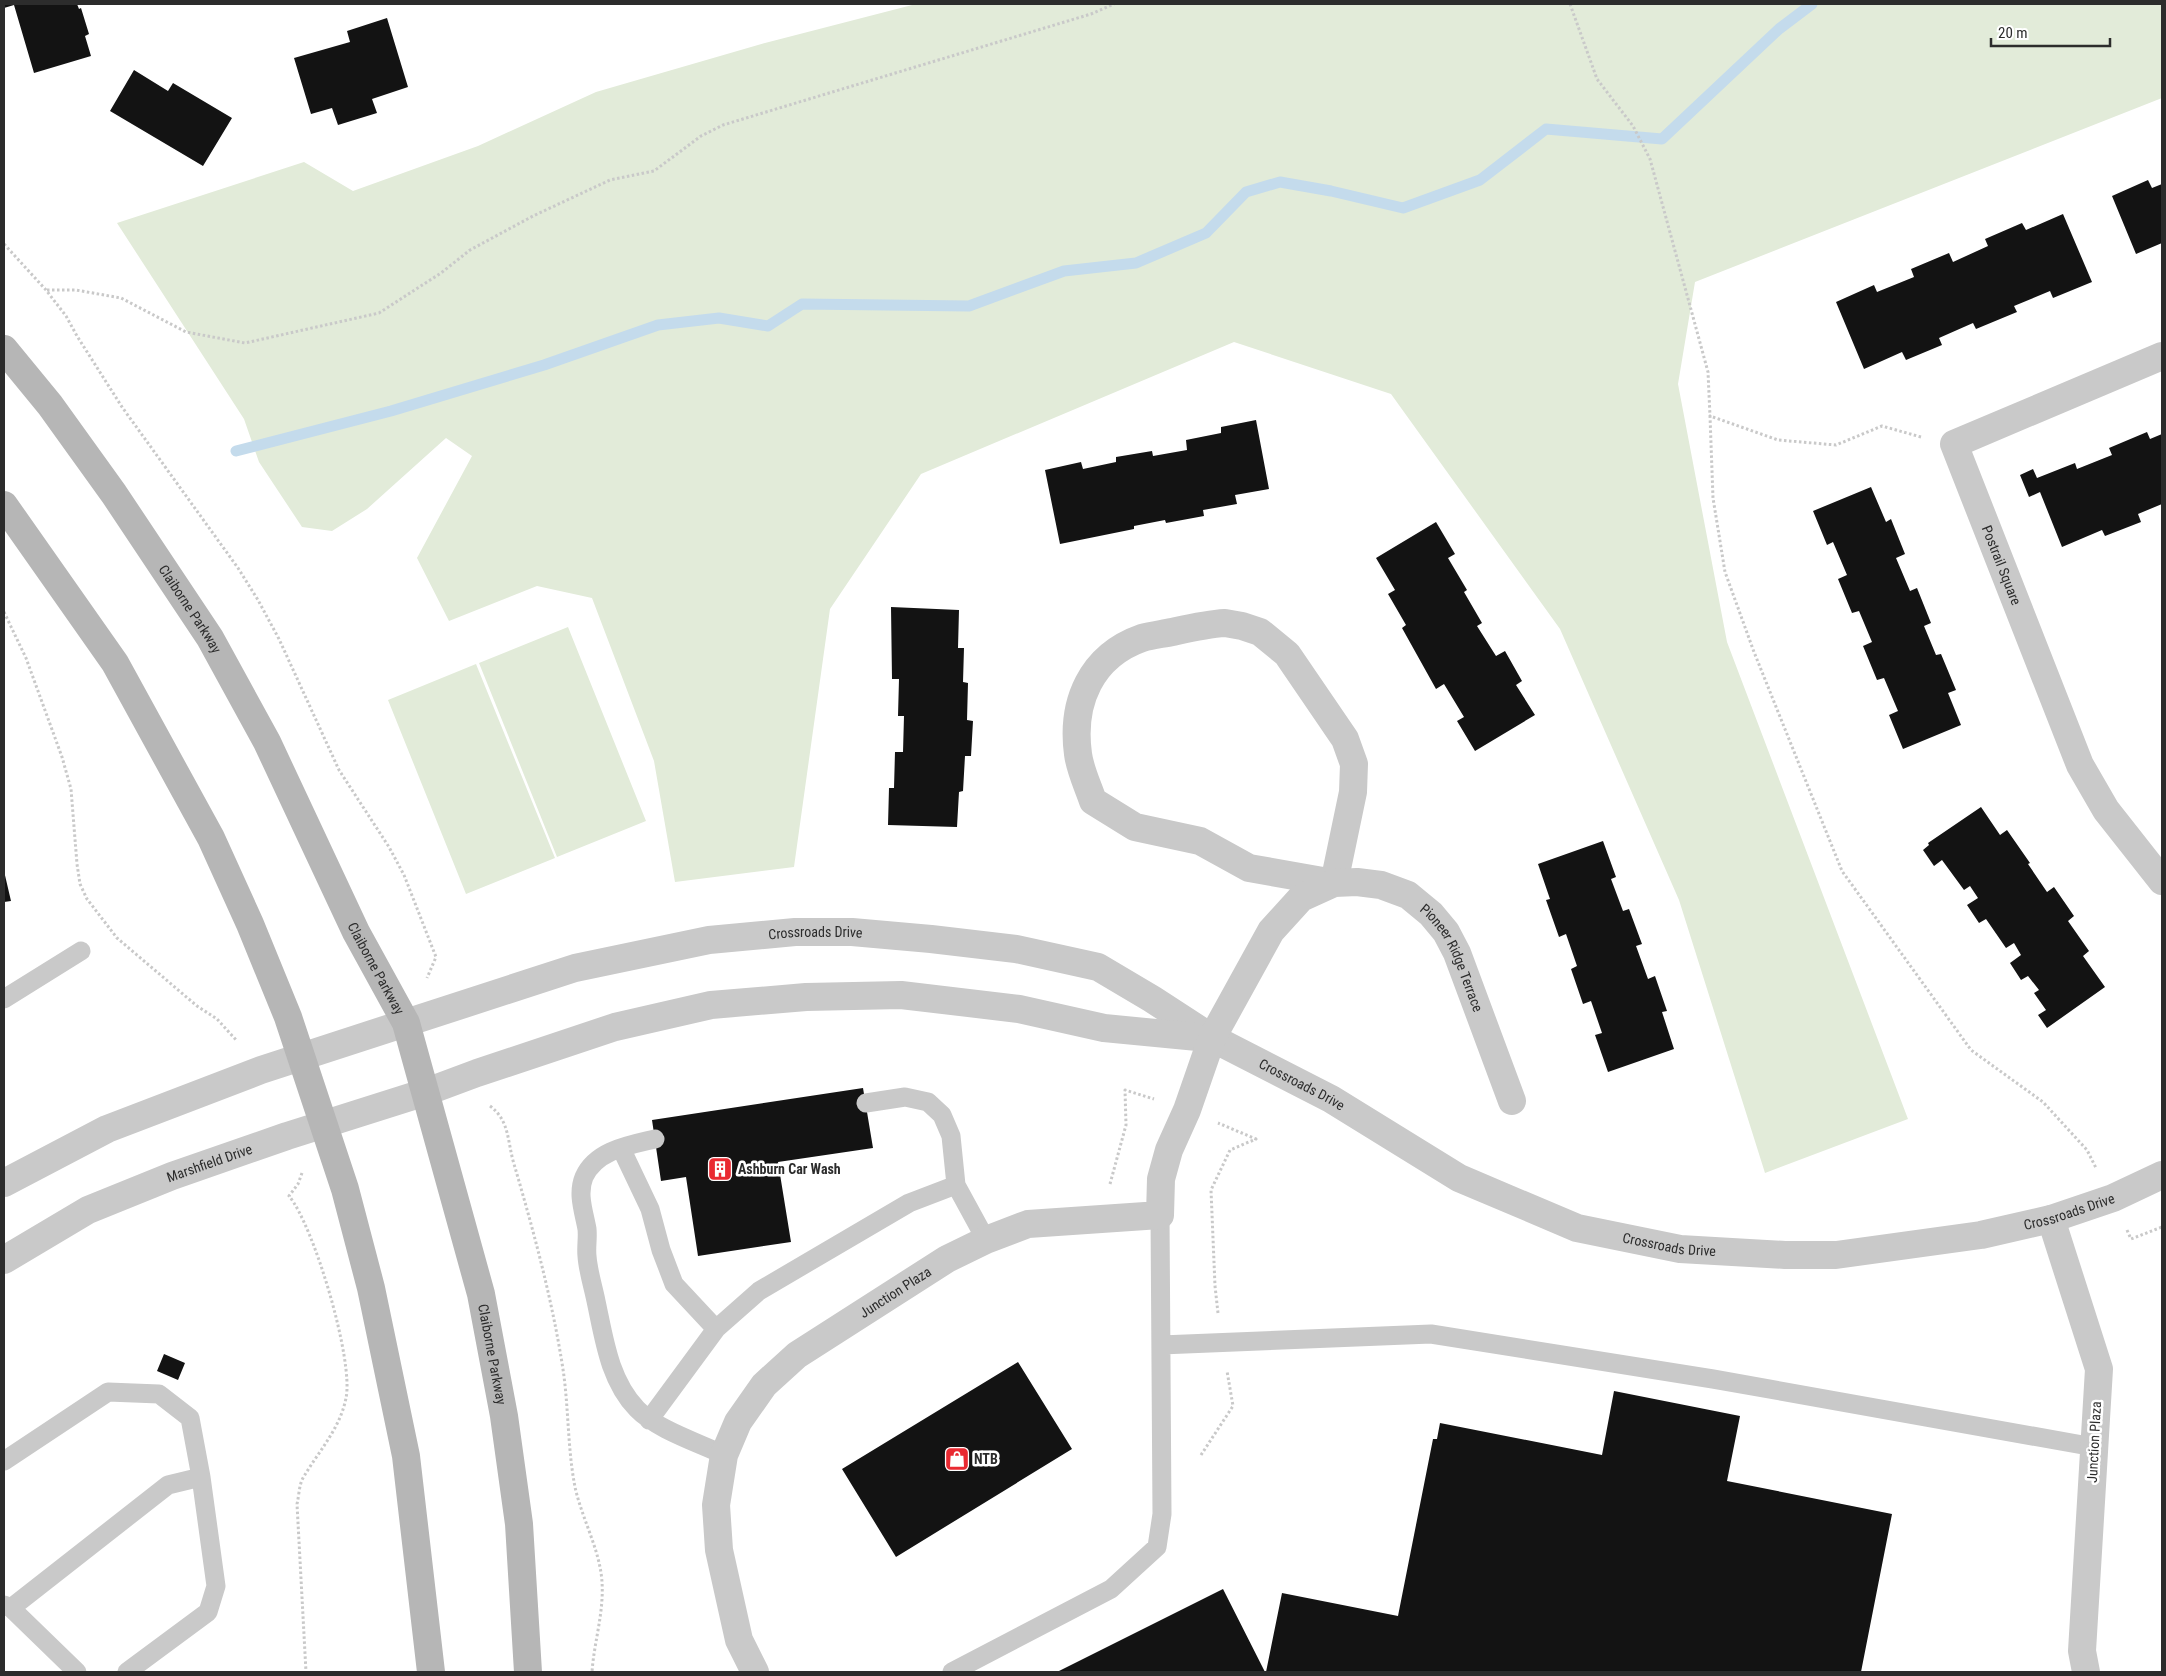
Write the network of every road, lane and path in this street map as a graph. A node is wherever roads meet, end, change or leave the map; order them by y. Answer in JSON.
{"nodes":[{"id":1,"x":1114,"y":4,"type":"edge"},
{"id":2,"x":1570,"y":4,"type":"edge"},
{"id":3,"x":4,"y":244,"type":"edge"},
{"id":4,"x":4,"y":349,"type":"edge"},
{"id":5,"x":2162,"y":356,"type":"edge"},
{"id":6,"x":1710,"y":416,"type":"junction"},
{"id":7,"x":1954,"y":444,"type":"junction"},
{"id":8,"x":4,"y":505,"type":"edge"},
{"id":9,"x":4,"y":612,"type":"edge"},
{"id":10,"x":2162,"y":881,"type":"edge"},
{"id":11,"x":1334,"y":883,"type":"junction"},
{"id":12,"x":81,"y":951,"type":"dead end"},
{"id":13,"x":4,"y":999,"type":"edge"},
{"id":14,"x":406,"y":1023,"type":"junction"},
{"id":15,"x":1212,"y":1038,"type":"junction"},
{"id":16,"x":301,"y":1058,"type":"junction"},
{"id":17,"x":262,"y":1070,"type":"junction"},
{"id":18,"x":426,"y":1092,"type":"junction"},
{"id":19,"x":1512,"y":1100,"type":"dead end"},
{"id":20,"x":866,"y":1103,"type":"dead end"},
{"id":21,"x":1187,"y":1110,"type":"junction"},
{"id":22,"x":323,"y":1125,"type":"junction"},
{"id":23,"x":287,"y":1136,"type":"junction"},
{"id":24,"x":655,"y":1139,"type":"dead end"},
{"id":25,"x":621,"y":1148,"type":"junction"},
{"id":26,"x":2162,"y":1175,"type":"edge"},
{"id":27,"x":4,"y":1183,"type":"edge"},
{"id":28,"x":956,"y":1185,"type":"junction"},
{"id":29,"x":2113,"y":1198,"type":"junction"},
{"id":30,"x":1160,"y":1215,"type":"junction"},
{"id":31,"x":1114,"y":1218,"type":"junction"},
{"id":32,"x":2051,"y":1219,"type":"junction"},
{"id":33,"x":2162,"y":1227,"type":"edge"},
{"id":34,"x":986,"y":1240,"type":"junction"},
{"id":35,"x":4,"y":1260,"type":"edge"},
{"id":36,"x":716,"y":1329,"type":"junction"},
{"id":37,"x":1222,"y":1343,"type":"junction"},
{"id":38,"x":1161,"y":1345,"type":"junction"},
{"id":39,"x":649,"y":1420,"type":"junction"},
{"id":40,"x":2094,"y":1447,"type":"junction"},
{"id":41,"x":724,"y":1455,"type":"junction"},
{"id":42,"x":1201,"y":1455,"type":"dead end"},
{"id":43,"x":4,"y":1460,"type":"edge"},
{"id":44,"x":201,"y":1477,"type":"junction"},
{"id":45,"x":7,"y":1607,"type":"edge"},
{"id":46,"x":78,"y":1672,"type":"edge"},
{"id":47,"x":127,"y":1672,"type":"edge"},
{"id":48,"x":306,"y":1672,"type":"edge"},
{"id":49,"x":431,"y":1672,"type":"edge"},
{"id":50,"x":528,"y":1672,"type":"edge"},
{"id":51,"x":755,"y":1672,"type":"edge"},
{"id":52,"x":952,"y":1672,"type":"edge"},
{"id":53,"x":2086,"y":1672,"type":"edge"}],
"edges":[{"from":1,"to":3,"type":"path"},
{"from":2,"to":6,"type":"path"},
{"from":4,"to":14,"type":"main road","name":"Claiborne Parkway"},
{"from":5,"to":7,"type":"street"},
{"from":6,"to":7,"type":"path"},
{"from":6,"to":29,"type":"path"},
{"from":7,"to":10,"type":"street","name":"Postrail Square"},
{"from":8,"to":16,"type":"main road"},
{"from":9,"to":17,"type":"path"},
{"from":11,"to":11,"type":"street","name":"Pioneer Ridge Terrace"},
{"from":11,"to":15,"type":"street","name":"Pioneer Ridge Terrace"},
{"from":11,"to":19,"type":"street","name":"Pioneer Ridge Terrace"},
{"from":12,"to":13,"type":"lane"},
{"from":14,"to":15,"type":"street","name":"Crossroads Drive"},
{"from":14,"to":16,"type":"street"},
{"from":14,"to":18,"type":"main road","name":"Claiborne Parkway"},
{"from":15,"to":18,"type":"street","name":"Crossroads Drive"},
{"from":15,"to":21,"type":"street"},
{"from":15,"to":32,"type":"street","name":"Crossroads Drive"},
{"from":16,"to":17,"type":"street"},
{"from":16,"to":22,"type":"main road"},
{"from":17,"to":27,"type":"street"},
{"from":18,"to":22,"type":"street","name":"Marshfield Drive"},
{"from":18,"to":50,"type":"main road","name":"Claiborne Parkway"},
{"from":20,"to":28,"type":"lane"},
{"from":21,"to":30,"type":"street"},
{"from":21,"to":31,"type":"path"},
{"from":21,"to":37,"type":"path"},
{"from":22,"to":23,"type":"street","name":"Marshfield Drive"},
{"from":22,"to":49,"type":"main road"},
{"from":23,"to":35,"type":"street","name":"Marshfield Drive"},
{"from":23,"to":48,"type":"path"},
{"from":24,"to":25,"type":"lane"},
{"from":25,"to":36,"type":"lane"},
{"from":25,"to":39,"type":"lane"},
{"from":26,"to":29,"type":"street","name":"Crossroads Drive"},
{"from":28,"to":34,"type":"lane"},
{"from":28,"to":36,"type":"lane"},
{"from":29,"to":32,"type":"street","name":"Crossroads Drive"},
{"from":29,"to":33,"type":"path"},
{"from":30,"to":31,"type":"street","name":"Junction Plaza"},
{"from":30,"to":38,"type":"lane"},
{"from":31,"to":34,"type":"street","name":"Junction Plaza"},
{"from":32,"to":40,"type":"street","name":"Junction Plaza"},
{"from":34,"to":41,"type":"street","name":"Junction Plaza"},
{"from":36,"to":39,"type":"lane"},
{"from":37,"to":38,"type":"lane"},
{"from":37,"to":40,"type":"lane"},
{"from":37,"to":42,"type":"path"},
{"from":38,"to":52,"type":"lane"},
{"from":39,"to":41,"type":"lane"},
{"from":40,"to":53,"type":"street","name":"Junction Plaza"},
{"from":41,"to":51,"type":"street","name":"Junction Plaza"},
{"from":43,"to":44,"type":"lane"},
{"from":44,"to":45,"type":"lane"},
{"from":44,"to":47,"type":"lane"},
{"from":45,"to":46,"type":"lane"}]}
